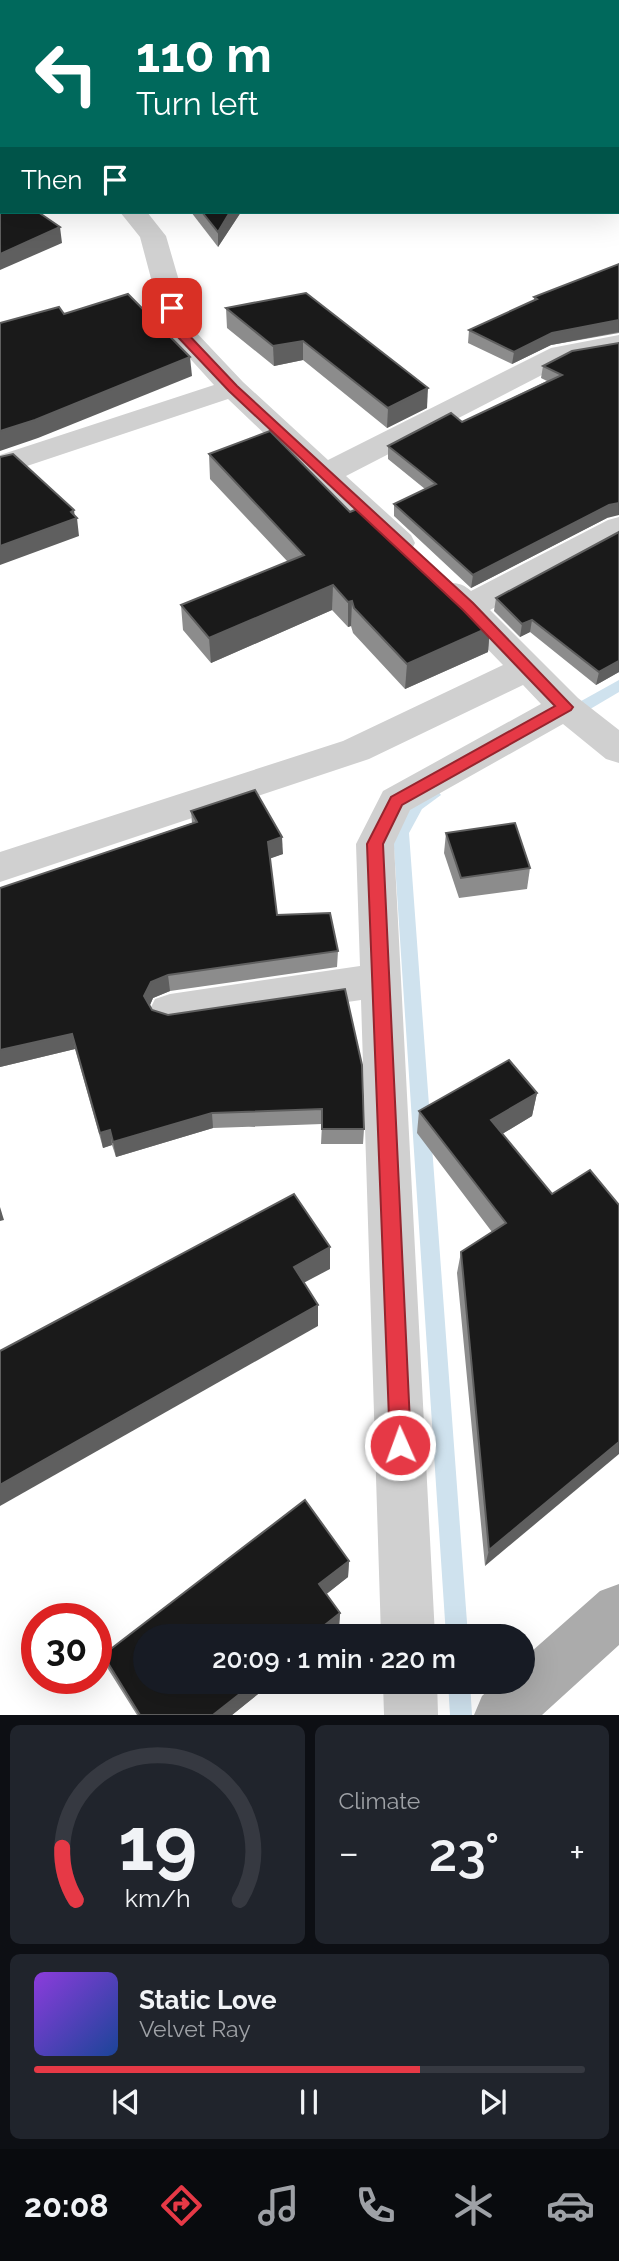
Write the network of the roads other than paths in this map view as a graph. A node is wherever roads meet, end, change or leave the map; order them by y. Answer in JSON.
{"nodes":[{"id":1,"x":135,"y":214,"type":"edge"},
{"id":2,"x":619,"y":344,"type":"edge"},
{"id":3,"x":233,"y":388,"type":"junction"},
{"id":4,"x":0,"y":465,"type":"edge"},
{"id":5,"x":325,"y":474,"type":"junction"},
{"id":6,"x":619,"y":527,"type":"edge"},
{"id":7,"x":468,"y":607,"type":"junction"},
{"id":8,"x":528,"y":668,"type":"junction"},
{"id":9,"x":565,"y":707,"type":"junction"},
{"id":10,"x":612,"y":735,"type":"edge"},
{"id":11,"x":0,"y":867,"type":"edge"},
{"id":12,"x":381,"y":980,"type":"junction"},
{"id":13,"x":170,"y":1011,"type":"dead end"},
{"id":14,"x":619,"y":1610,"type":"edge"},
{"id":15,"x":408,"y":1624,"type":"edge"},
{"id":16,"x":410,"y":1694,"type":"edge"},
{"id":17,"x":411,"y":1715,"type":"edge"},
{"id":18,"x":501,"y":1715,"type":"edge"}],
"edges":[{"from":1,"to":3,"type":"street"},
{"from":2,"to":5,"type":"street"},
{"from":3,"to":4,"type":"street"},
{"from":3,"to":5,"type":"street"},
{"from":5,"to":7,"type":"street"},
{"from":6,"to":7,"type":"street"},
{"from":7,"to":8,"type":"street"},
{"from":8,"to":9,"type":"street"},
{"from":8,"to":11,"type":"street"},
{"from":9,"to":10,"type":"street"},
{"from":9,"to":12,"type":"street"},
{"from":12,"to":13,"type":"street"},
{"from":12,"to":15,"type":"street"},
{"from":14,"to":18,"type":"main road"},
{"from":16,"to":17,"type":"street"}]}
